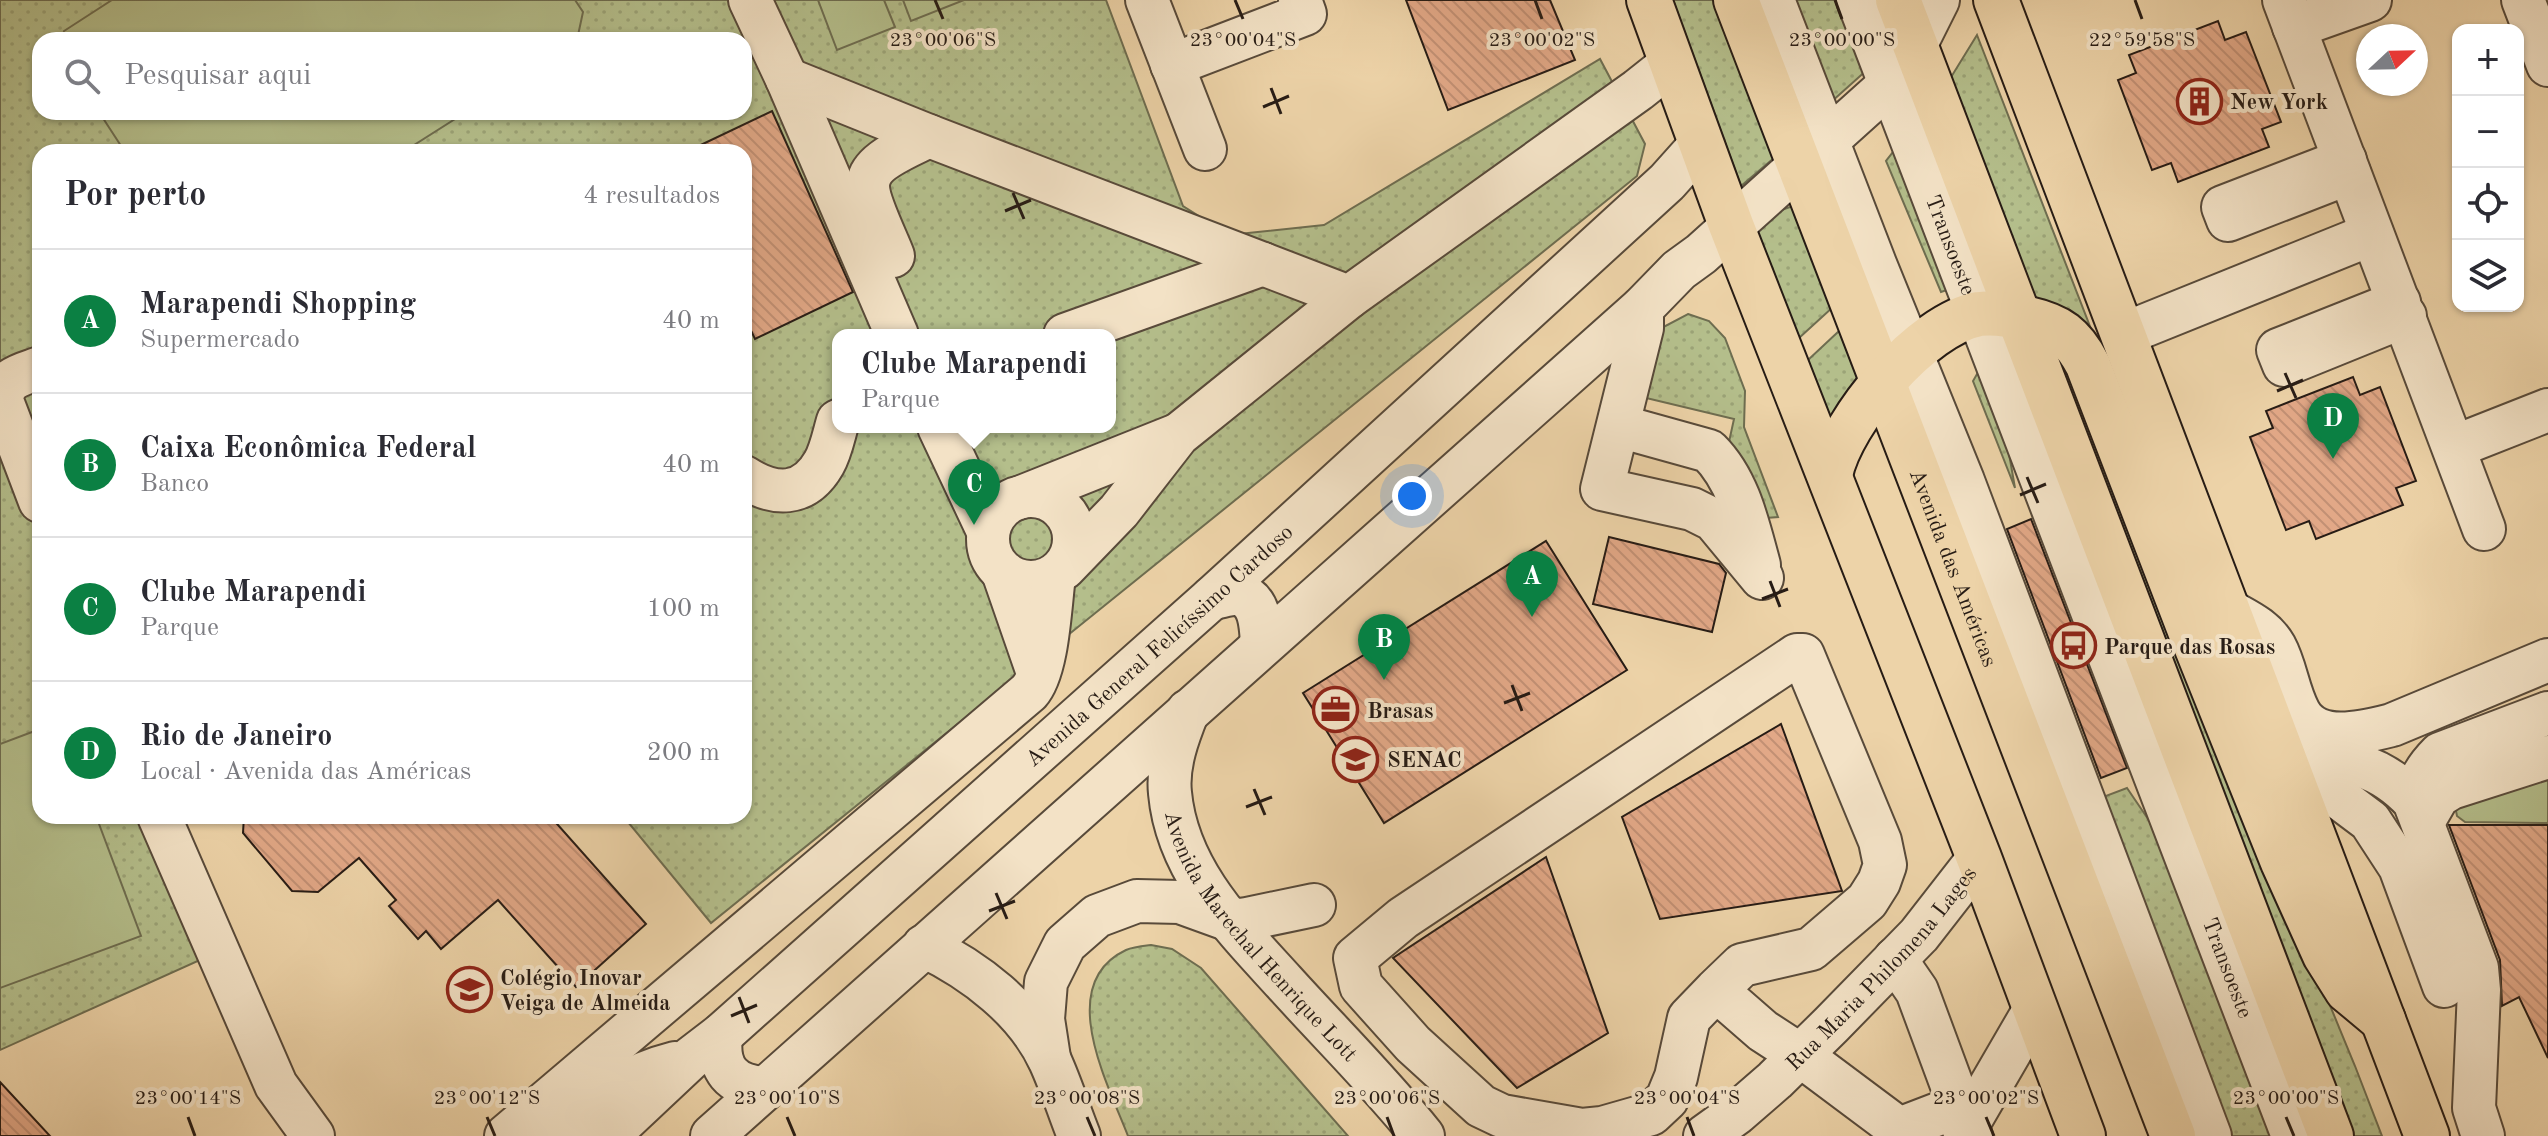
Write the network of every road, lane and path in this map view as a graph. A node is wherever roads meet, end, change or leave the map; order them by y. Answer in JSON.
{"nodes":[{"id":1,"x":750,"y":0,"type":"edge"},
{"id":2,"x":1147,"y":0,"type":"edge"},
{"id":3,"x":1300,"y":0,"type":"edge"},
{"id":4,"x":1649,"y":0,"type":"edge"},
{"id":5,"x":1736,"y":0,"type":"edge"},
{"id":6,"x":1773,"y":0,"type":"edge"},
{"id":7,"x":1858,"y":0,"type":"edge"},
{"id":8,"x":1898,"y":0,"type":"edge"},
{"id":9,"x":1938,"y":0,"type":"edge"},
{"id":10,"x":1996,"y":0,"type":"edge"},
{"id":11,"x":2370,"y":0,"type":"edge"},
{"id":12,"x":2523,"y":0,"type":"edge"},
{"id":13,"x":2289,"y":14,"type":"edge"},
{"id":14,"x":1915,"y":46,"type":"junction"},
{"id":15,"x":1672,"y":63,"type":"junction"},
{"id":16,"x":1172,"y":65,"type":"junction"},
{"id":17,"x":2548,"y":65,"type":"edge"},
{"id":18,"x":787,"y":79,"type":"junction"},
{"id":19,"x":1890,"y":84,"type":"junction"},
{"id":20,"x":929,"y":136,"type":"junction"},
{"id":21,"x":1701,"y":144,"type":"junction"},
{"id":22,"x":1205,"y":149,"type":"dead end"},
{"id":23,"x":1813,"y":152,"type":"junction"},
{"id":24,"x":1731,"y":225,"type":"junction"},
{"id":25,"x":2372,"y":234,"type":"junction"},
{"id":26,"x":1263,"y":264,"type":"junction"},
{"id":27,"x":1349,"y":297,"type":"junction"},
{"id":28,"x":1642,"y":308,"type":"junction"},
{"id":29,"x":1999,"y":315,"type":"junction"},
{"id":30,"x":894,"y":329,"type":"edge"},
{"id":31,"x":922,"y":329,"type":"edge"},
{"id":32,"x":1082,"y":329,"type":"edge"},
{"id":33,"x":2124,"y":334,"type":"junction"},
{"id":34,"x":1897,"y":368,"type":"junction"},
{"id":35,"x":32,"y":371,"type":"edge"},
{"id":36,"x":2548,"y":410,"type":"edge"},
{"id":37,"x":1619,"y":426,"type":"dead end"},
{"id":38,"x":834,"y":433,"type":"edge"},
{"id":39,"x":944,"y":433,"type":"edge"},
{"id":40,"x":965,"y":433,"type":"edge"},
{"id":41,"x":1178,"y":435,"type":"junction"},
{"id":42,"x":2454,"y":447,"type":"junction"},
{"id":43,"x":1087,"y":470,"type":"junction"},
{"id":44,"x":1830,"y":475,"type":"junction"},
{"id":45,"x":32,"y":480,"type":"edge"},
{"id":46,"x":752,"y":482,"type":"edge"},
{"id":47,"x":1007,"y":510,"type":"junction"},
{"id":48,"x":1119,"y":511,"type":"junction"},
{"id":49,"x":2484,"y":529,"type":"dead end"},
{"id":50,"x":1003,"y":572,"type":"junction"},
{"id":51,"x":1059,"y":572,"type":"junction"},
{"id":52,"x":1212,"y":598,"type":"junction"},
{"id":53,"x":2231,"y":612,"type":"junction"},
{"id":54,"x":1262,"y":645,"type":"junction"},
{"id":55,"x":2548,"y":660,"type":"edge"},
{"id":56,"x":1039,"y":675,"type":"junction"},
{"id":57,"x":1188,"y":711,"type":"junction"},
{"id":58,"x":2548,"y":713,"type":"edge"},
{"id":59,"x":2300,"y":715,"type":"junction"},
{"id":60,"x":2548,"y":757,"type":"edge"},
{"id":61,"x":2418,"y":812,"type":"junction"},
{"id":62,"x":162,"y":824,"type":"edge"},
{"id":63,"x":1979,"y":858,"type":"junction"},
{"id":64,"x":1314,"y":905,"type":"dead end"},
{"id":65,"x":1227,"y":919,"type":"junction"},
{"id":66,"x":924,"y":946,"type":"junction"},
{"id":67,"x":1895,"y":959,"type":"junction"},
{"id":68,"x":2444,"y":986,"type":"dead end"},
{"id":69,"x":1716,"y":990,"type":"junction"},
{"id":70,"x":2035,"y":1009,"type":"junction"},
{"id":71,"x":2383,"y":1020,"type":"junction"},
{"id":72,"x":706,"y":1047,"type":"junction"},
{"id":73,"x":1800,"y":1055,"type":"junction"},
{"id":74,"x":1049,"y":1058,"type":"junction"},
{"id":75,"x":765,"y":1088,"type":"junction"},
{"id":76,"x":1959,"y":1126,"type":"edge"},
{"id":77,"x":1425,"y":1134,"type":"edge"},
{"id":78,"x":313,"y":1136,"type":"edge"},
{"id":79,"x":506,"y":1136,"type":"edge"},
{"id":80,"x":556,"y":1136,"type":"edge"},
{"id":81,"x":608,"y":1136,"type":"edge"},
{"id":82,"x":712,"y":1136,"type":"edge"},
{"id":83,"x":1079,"y":1136,"type":"edge"},
{"id":84,"x":1705,"y":1136,"type":"edge"},
{"id":85,"x":2083,"y":1136,"type":"edge"},
{"id":86,"x":2173,"y":1136,"type":"edge"},
{"id":87,"x":2210,"y":1136,"type":"edge"},
{"id":88,"x":2293,"y":1136,"type":"edge"},
{"id":89,"x":2331,"y":1136,"type":"edge"},
{"id":90,"x":2427,"y":1136,"type":"edge"},
{"id":91,"x":2483,"y":1136,"type":"edge"}],
"edges":[{"from":1,"to":18,"type":"street"},
{"from":2,"to":16,"type":"street"},
{"from":3,"to":16,"type":"street"},
{"from":4,"to":15,"type":"main road"},
{"from":5,"to":23,"type":"main road","name":"Avenida das Américas"},
{"from":6,"to":23,"type":"street"},
{"from":7,"to":19,"type":"street","name":"Transoeste"},
{"from":8,"to":14,"type":"main road"},
{"from":9,"to":14,"type":"street"},
{"from":10,"to":33,"type":"main road"},
{"from":11,"to":13,"type":"street"},
{"from":12,"to":17,"type":"street"},
{"from":13,"to":25,"type":"street"},
{"from":14,"to":19,"type":"street"},
{"from":14,"to":29,"type":"main road"},
{"from":15,"to":21,"type":"main road"},
{"from":15,"to":27,"type":"street"},
{"from":16,"to":22,"type":"street"},
{"from":18,"to":20,"type":"street"},
{"from":18,"to":30,"type":"street"},
{"from":19,"to":23,"type":"street"},
{"from":19,"to":29,"type":"street","name":"Transoeste"},
{"from":20,"to":26,"type":"street"},
{"from":20,"to":31,"type":"street"},
{"from":21,"to":24,"type":"main road"},
{"from":21,"to":52,"type":"street","name":"Avenida General Felicíssimo Cardoso"},
{"from":23,"to":24,"type":"street"},
{"from":23,"to":34,"type":"main road","name":"Avenida das Américas"},
{"from":24,"to":28,"type":"street"},
{"from":24,"to":44,"type":"main road"},
{"from":25,"to":33,"type":"street"},
{"from":25,"to":42,"type":"street"},
{"from":26,"to":27,"type":"street"},
{"from":26,"to":32,"type":"street"},
{"from":27,"to":41,"type":"street"},
{"from":28,"to":37,"type":"street"},
{"from":28,"to":54,"type":"street"},
{"from":29,"to":34,"type":"main road"},
{"from":29,"to":71,"type":"main road"},
{"from":29,"to":88,"type":"street","name":"Transoeste"},
{"from":29,"to":89,"type":"main road"},
{"from":33,"to":53,"type":"main road"},
{"from":34,"to":44,"type":"main road"},
{"from":34,"to":86,"type":"main road","name":"Avenida das Américas"},
{"from":34,"to":87,"type":"street"},
{"from":35,"to":45,"type":"street"},
{"from":36,"to":42,"type":"street"},
{"from":38,"to":46,"type":"street"},
{"from":39,"to":47,"type":"street"},
{"from":40,"to":47,"type":"street"},
{"from":41,"to":43,"type":"street"},
{"from":41,"to":48,"type":"street"},
{"from":42,"to":49,"type":"street"},
{"from":43,"to":47,"type":"street"},
{"from":43,"to":48,"type":"street"},
{"from":44,"to":63,"type":"main road"},
{"from":47,"to":50,"type":"street"},
{"from":47,"to":51,"type":"street"},
{"from":48,"to":51,"type":"street"},
{"from":50,"to":51,"type":"street"},
{"from":50,"to":56,"type":"street"},
{"from":51,"to":56,"type":"street"},
{"from":52,"to":54,"type":"street"},
{"from":52,"to":72,"type":"street","name":"Avenida General Felicíssimo Cardoso"},
{"from":53,"to":59,"type":"street"},
{"from":53,"to":71,"type":"main road"},
{"from":54,"to":57,"type":"street"},
{"from":55,"to":59,"type":"street"},
{"from":56,"to":79,"type":"street"},
{"from":57,"to":65,"type":"street","name":"Avenida Marechal Henrique Lott"},
{"from":57,"to":66,"type":"street"},
{"from":58,"to":61,"type":"street"},
{"from":59,"to":61,"type":"street"},
{"from":59,"to":68,"type":"street"},
{"from":60,"to":61,"type":"street"},
{"from":61,"to":91,"type":"street"},
{"from":62,"to":78,"type":"street"},
{"from":63,"to":67,"type":"street","name":"Rua Maria Philomena Lages"},
{"from":63,"to":70,"type":"main road"},
{"from":64,"to":65,"type":"street"},
{"from":65,"to":74,"type":"street"},
{"from":65,"to":77,"type":"street","name":"Avenida Marechal Henrique Lott"},
{"from":66,"to":74,"type":"street"},
{"from":66,"to":75,"type":"street"},
{"from":67,"to":73,"type":"street","name":"Rua Maria Philomena Lages"},
{"from":67,"to":76,"type":"street"},
{"from":69,"to":69,"type":"street"},
{"from":69,"to":73,"type":"street"},
{"from":70,"to":76,"type":"street"},
{"from":70,"to":85,"type":"main road"},
{"from":71,"to":90,"type":"main road"},
{"from":72,"to":75,"type":"street"},
{"from":72,"to":80,"type":"street"},
{"from":72,"to":81,"type":"street","name":"Avenida General Felicíssimo Cardoso"},
{"from":73,"to":76,"type":"street"},
{"from":73,"to":84,"type":"street","name":"Rua Maria Philomena Lages"},
{"from":74,"to":83,"type":"street"},
{"from":75,"to":82,"type":"street"}]}
